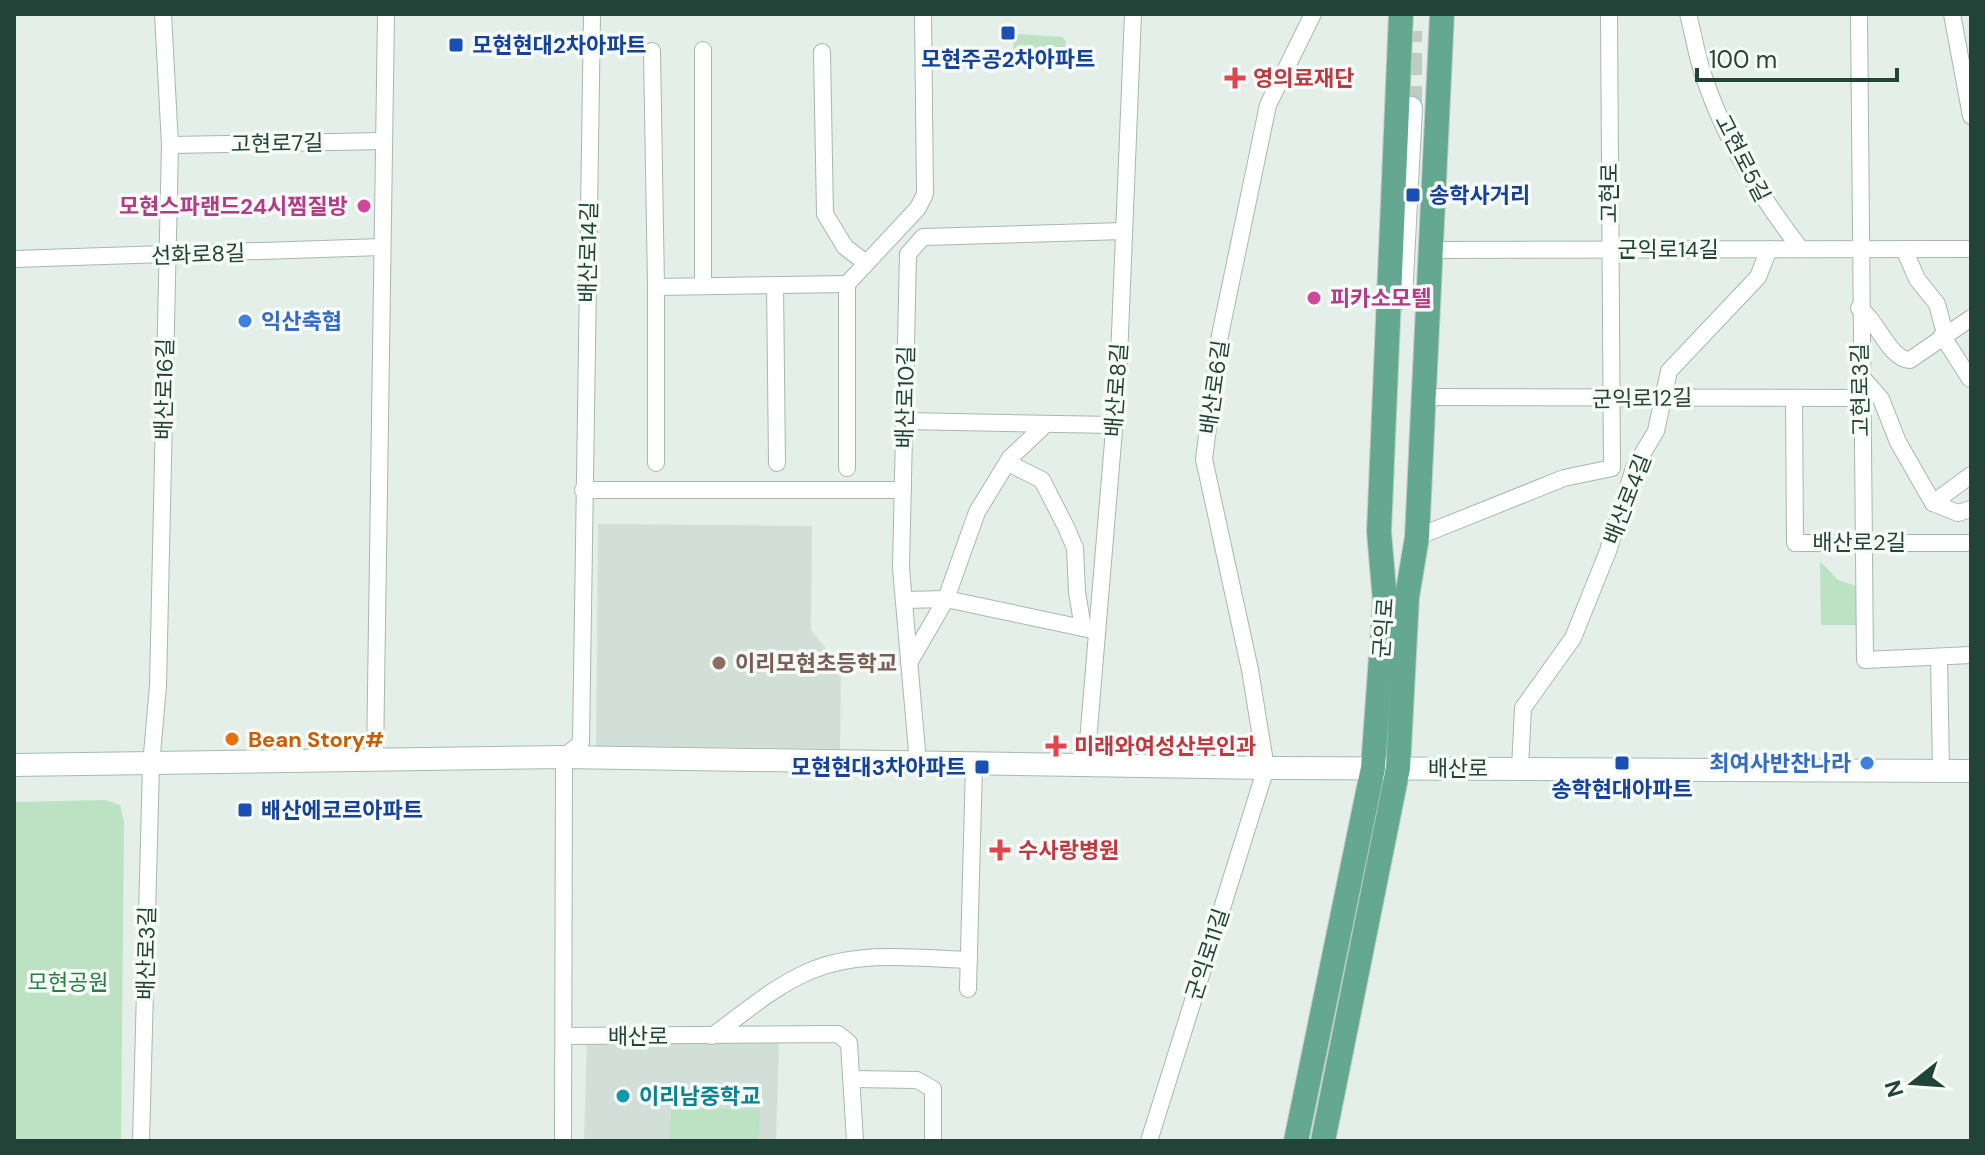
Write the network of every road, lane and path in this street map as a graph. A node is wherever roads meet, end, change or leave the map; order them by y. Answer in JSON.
{"nodes":[{"id":1,"x":163,"y":14,"type":"edge"},
{"id":2,"x":386,"y":14,"type":"edge"},
{"id":3,"x":592,"y":14,"type":"edge"},
{"id":4,"x":923,"y":14,"type":"edge"},
{"id":5,"x":1133,"y":14,"type":"edge"},
{"id":6,"x":1313,"y":14,"type":"edge"},
{"id":7,"x":1401,"y":14,"type":"edge"},
{"id":8,"x":1442,"y":14,"type":"edge"},
{"id":9,"x":1609,"y":14,"type":"edge"},
{"id":10,"x":1688,"y":14,"type":"edge"},
{"id":11,"x":1859,"y":14,"type":"edge"},
{"id":12,"x":1952,"y":14,"type":"edge"},
{"id":13,"x":703,"y":50,"type":"dead end"},
{"id":14,"x":652,"y":51,"type":"dead end"},
{"id":15,"x":822,"y":52,"type":"dead end"},
{"id":16,"x":1419,"y":104,"type":"junction"},
{"id":17,"x":1971,"y":116,"type":"edge"},
{"id":18,"x":384,"y":141,"type":"junction"},
{"id":19,"x":170,"y":145,"type":"junction"},
{"id":20,"x":1124,"y":231,"type":"junction"},
{"id":21,"x":382,"y":247,"type":"junction"},
{"id":22,"x":1800,"y":248,"type":"junction"},
{"id":23,"x":1609,"y":249,"type":"junction"},
{"id":24,"x":1769,"y":249,"type":"junction"},
{"id":25,"x":1904,"y":249,"type":"junction"},
{"id":26,"x":1971,"y":249,"type":"edge"},
{"id":27,"x":1433,"y":250,"type":"junction"},
{"id":28,"x":1861,"y":250,"type":"junction"},
{"id":29,"x":168,"y":255,"type":"junction"},
{"id":30,"x":14,"y":259,"type":"edge"},
{"id":31,"x":866,"y":263,"type":"junction"},
{"id":32,"x":847,"y":284,"type":"junction"},
{"id":33,"x":775,"y":285,"type":"junction"},
{"id":34,"x":703,"y":286,"type":"junction"},
{"id":35,"x":656,"y":287,"type":"junction"},
{"id":36,"x":1859,"y":308,"type":"junction"},
{"id":37,"x":1971,"y":318,"type":"edge"},
{"id":38,"x":1945,"y":333,"type":"junction"},
{"id":39,"x":1860,"y":375,"type":"junction"},
{"id":40,"x":1970,"y":379,"type":"edge"},
{"id":41,"x":1424,"y":397,"type":"junction"},
{"id":42,"x":1664,"y":397,"type":"junction"},
{"id":43,"x":1794,"y":398,"type":"junction"},
{"id":44,"x":1861,"y":398,"type":"junction"},
{"id":45,"x":1611,"y":399,"type":"junction"},
{"id":46,"x":904,"y":421,"type":"junction"},
{"id":47,"x":1046,"y":424,"type":"junction"},
{"id":48,"x":1114,"y":425,"type":"junction"},
{"id":49,"x":656,"y":463,"type":"dead end"},
{"id":50,"x":777,"y":463,"type":"dead end"},
{"id":51,"x":1008,"y":463,"type":"junction"},
{"id":52,"x":847,"y":468,"type":"dead end"},
{"id":53,"x":1971,"y":475,"type":"edge"},
{"id":54,"x":583,"y":490,"type":"junction"},
{"id":55,"x":903,"y":490,"type":"junction"},
{"id":56,"x":1933,"y":503,"type":"junction"},
{"id":57,"x":1971,"y":509,"type":"edge"},
{"id":58,"x":1417,"y":537,"type":"junction"},
{"id":59,"x":1862,"y":541,"type":"junction"},
{"id":60,"x":1971,"y":543,"type":"edge"},
{"id":61,"x":946,"y":599,"type":"junction"},
{"id":62,"x":1396,"y":599,"type":"junction"},
{"id":63,"x":904,"y":600,"type":"junction"},
{"id":64,"x":1090,"y":630,"type":"junction"},
{"id":65,"x":1971,"y":655,"type":"edge"},
{"id":66,"x":1939,"y":658,"type":"junction"},
{"id":67,"x":909,"y":663,"type":"junction"},
{"id":68,"x":564,"y":757,"type":"junction"},
{"id":69,"x":375,"y":759,"type":"junction"},
{"id":70,"x":918,"y":763,"type":"junction"},
{"id":71,"x":14,"y":765,"type":"edge"},
{"id":72,"x":151,"y":765,"type":"junction"},
{"id":73,"x":974,"y":765,"type":"junction"},
{"id":74,"x":1086,"y":765,"type":"junction"},
{"id":75,"x":1266,"y":768,"type":"junction"},
{"id":76,"x":1373,"y":768,"type":"junction"},
{"id":77,"x":1398,"y":768,"type":"junction"},
{"id":78,"x":1520,"y":768,"type":"junction"},
{"id":79,"x":1941,"y":771,"type":"junction"},
{"id":80,"x":1971,"y":771,"type":"edge"},
{"id":81,"x":969,"y":960,"type":"junction"},
{"id":82,"x":968,"y":989,"type":"dead end"},
{"id":83,"x":564,"y":1036,"type":"junction"},
{"id":84,"x":712,"y":1036,"type":"junction"},
{"id":85,"x":854,"y":1079,"type":"junction"},
{"id":86,"x":141,"y":1141,"type":"edge"},
{"id":87,"x":563,"y":1141,"type":"edge"},
{"id":88,"x":855,"y":1141,"type":"edge"},
{"id":89,"x":933,"y":1141,"type":"edge"},
{"id":90,"x":1149,"y":1141,"type":"edge"},
{"id":91,"x":1296,"y":1141,"type":"edge"},
{"id":92,"x":1323,"y":1141,"type":"edge"}],
"edges":[{"from":1,"to":19,"type":"street","name":"배산로16길"},
{"from":2,"to":18,"type":"street"},
{"from":3,"to":54,"type":"street","name":"배산로14길"},
{"from":4,"to":31,"type":"street"},
{"from":5,"to":20,"type":"street","name":"배산로8길"},
{"from":6,"to":75,"type":"street","name":"배산로6길"},
{"from":7,"to":16,"type":"main road"},
{"from":8,"to":16,"type":"main road"},
{"from":9,"to":23,"type":"street","name":"고현로"},
{"from":10,"to":22,"type":"street","name":"고현로5길"},
{"from":11,"to":28,"type":"street","name":"고현로3길"},
{"from":12,"to":17,"type":"street"},
{"from":13,"to":34,"type":"street"},
{"from":14,"to":35,"type":"street"},
{"from":15,"to":31,"type":"street"},
{"from":16,"to":27,"type":"main road"},
{"from":16,"to":62,"type":"main road"},
{"from":18,"to":19,"type":"street","name":"고현로7길"},
{"from":18,"to":21,"type":"street"},
{"from":19,"to":29,"type":"street","name":"배산로16길"},
{"from":20,"to":46,"type":"street","name":"배산로10길"},
{"from":20,"to":48,"type":"street","name":"배산로8길"},
{"from":21,"to":29,"type":"street","name":"선화로8길"},
{"from":21,"to":69,"type":"street"},
{"from":22,"to":24,"type":"street","name":"군익로14길"},
{"from":22,"to":28,"type":"street","name":"군익로14길"},
{"from":23,"to":24,"type":"street","name":"군익로14길"},
{"from":23,"to":27,"type":"street","name":"군익로14길"},
{"from":23,"to":45,"type":"street","name":"고현로"},
{"from":24,"to":42,"type":"street","name":"배산로4길"},
{"from":25,"to":26,"type":"street","name":"군익로14길"},
{"from":25,"to":28,"type":"street","name":"군익로14길"},
{"from":25,"to":38,"type":"street"},
{"from":27,"to":41,"type":"main road"},
{"from":28,"to":36,"type":"street","name":"고현로3길"},
{"from":29,"to":30,"type":"street","name":"선화로8길"},
{"from":29,"to":72,"type":"street","name":"배산로16길"},
{"from":31,"to":32,"type":"street"},
{"from":32,"to":33,"type":"street"},
{"from":32,"to":52,"type":"street"},
{"from":33,"to":34,"type":"street"},
{"from":33,"to":50,"type":"street"},
{"from":34,"to":35,"type":"street"},
{"from":35,"to":49,"type":"street"},
{"from":36,"to":38,"type":"street"},
{"from":36,"to":39,"type":"street","name":"고현로3길"},
{"from":37,"to":38,"type":"street"},
{"from":38,"to":40,"type":"street"},
{"from":39,"to":44,"type":"street","name":"고현로3길"},
{"from":39,"to":56,"type":"street"},
{"from":41,"to":45,"type":"street","name":"군익로12길"},
{"from":41,"to":58,"type":"main road"},
{"from":42,"to":43,"type":"street","name":"군익로12길"},
{"from":42,"to":45,"type":"street","name":"군익로12길"},
{"from":42,"to":78,"type":"street","name":"배산로4길"},
{"from":43,"to":44,"type":"street","name":"군익로12길"},
{"from":43,"to":59,"type":"street","name":"배산로2길"},
{"from":44,"to":59,"type":"street","name":"고현로3길"},
{"from":45,"to":58,"type":"street","name":"고현로"},
{"from":46,"to":47,"type":"street"},
{"from":46,"to":55,"type":"street","name":"배산로10길"},
{"from":47,"to":48,"type":"street"},
{"from":47,"to":51,"type":"street"},
{"from":48,"to":64,"type":"street","name":"배산로8길"},
{"from":51,"to":61,"type":"street"},
{"from":51,"to":64,"type":"street"},
{"from":53,"to":56,"type":"street"},
{"from":54,"to":55,"type":"street"},
{"from":54,"to":68,"type":"street","name":"배산로14길"},
{"from":55,"to":63,"type":"street","name":"배산로10길"},
{"from":56,"to":57,"type":"street"},
{"from":58,"to":62,"type":"main road"},
{"from":59,"to":60,"type":"street","name":"배산로2길"},
{"from":59,"to":66,"type":"street","name":"고현로3길"},
{"from":61,"to":63,"type":"street"},
{"from":61,"to":64,"type":"street"},
{"from":61,"to":67,"type":"street"},
{"from":62,"to":76,"type":"main road","name":"군익로"},
{"from":62,"to":77,"type":"main road","name":"군익로"},
{"from":63,"to":67,"type":"street","name":"배산로10길"},
{"from":64,"to":74,"type":"street","name":"배산로8길"},
{"from":65,"to":66,"type":"street","name":"고현로3길"},
{"from":66,"to":79,"type":"street"},
{"from":67,"to":70,"type":"street","name":"배산로10길"},
{"from":68,"to":69,"type":"street","name":"배산로"},
{"from":68,"to":70,"type":"street","name":"배산로"},
{"from":68,"to":83,"type":"street"},
{"from":69,"to":72,"type":"street","name":"배산로"},
{"from":70,"to":73,"type":"street","name":"배산로"},
{"from":71,"to":72,"type":"street","name":"배산로"},
{"from":72,"to":86,"type":"street","name":"배산로3길"},
{"from":73,"to":74,"type":"street","name":"배산로"},
{"from":73,"to":81,"type":"street"},
{"from":74,"to":75,"type":"street","name":"배산로"},
{"from":75,"to":76,"type":"street","name":"배산로"},
{"from":75,"to":90,"type":"street","name":"군익로11길"},
{"from":76,"to":77,"type":"street","name":"배산로"},
{"from":76,"to":91,"type":"main road","name":"군익로"},
{"from":77,"to":78,"type":"street","name":"배산로"},
{"from":77,"to":92,"type":"main road","name":"군익로"},
{"from":78,"to":79,"type":"street","name":"배산로"},
{"from":79,"to":80,"type":"street","name":"배산로"},
{"from":81,"to":82,"type":"street"},
{"from":81,"to":84,"type":"street"},
{"from":83,"to":84,"type":"street","name":"배산로"},
{"from":83,"to":87,"type":"street"},
{"from":84,"to":85,"type":"street"},
{"from":85,"to":88,"type":"street"},
{"from":85,"to":89,"type":"street"}]}
